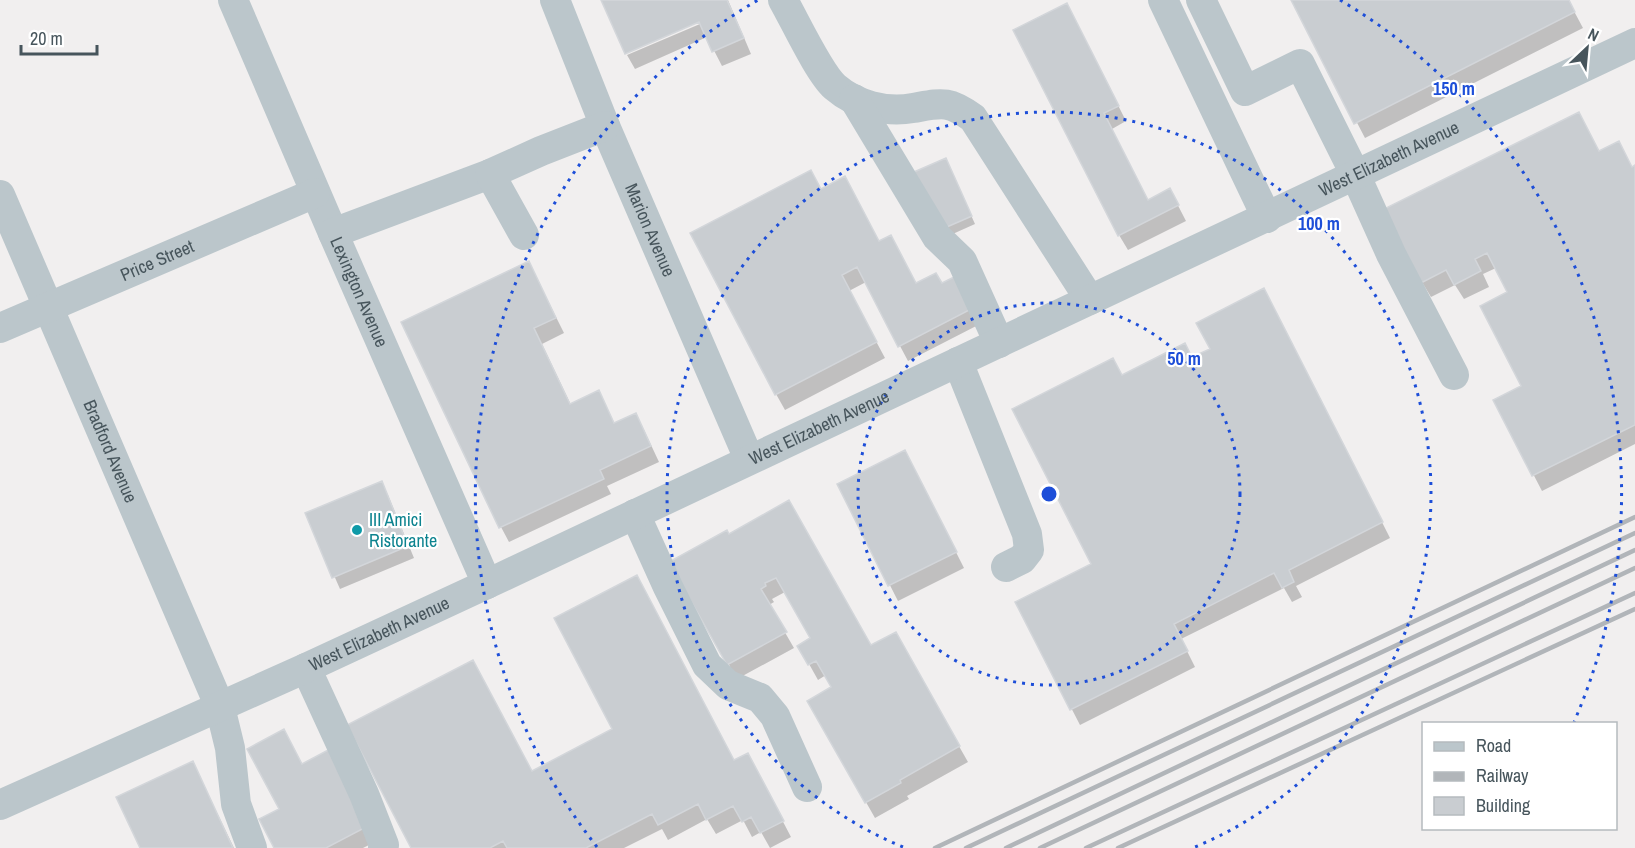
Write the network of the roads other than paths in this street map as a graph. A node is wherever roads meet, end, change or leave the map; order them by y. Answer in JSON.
{"nodes":[{"id":1,"x":233,"y":0,"type":"edge"},
{"id":2,"x":555,"y":0,"type":"edge"},
{"id":3,"x":783,"y":0,"type":"edge"},
{"id":4,"x":1163,"y":0,"type":"edge"},
{"id":5,"x":1201,"y":0,"type":"edge"},
{"id":6,"x":1635,"y":44,"type":"edge"},
{"id":7,"x":1245,"y":91,"type":"junction"},
{"id":8,"x":854,"y":99,"type":"junction"},
{"id":9,"x":1214,"y":106,"type":"junction"},
{"id":10,"x":605,"y":126,"type":"junction"},
{"id":11,"x":490,"y":174,"type":"junction"},
{"id":12,"x":1355,"y":174,"type":"junction"},
{"id":13,"x":315,"y":193,"type":"junction"},
{"id":14,"x":0,"y":195,"type":"edge"},
{"id":15,"x":1267,"y":218,"type":"junction"},
{"id":16,"x":333,"y":233,"type":"junction"},
{"id":17,"x":524,"y":235,"type":"dead end"},
{"id":18,"x":1090,"y":300,"type":"junction"},
{"id":19,"x":47,"y":308,"type":"junction"},
{"id":20,"x":0,"y":328,"type":"edge"},
{"id":21,"x":999,"y":343,"type":"junction"},
{"id":22,"x":957,"y":362,"type":"junction"},
{"id":23,"x":1454,"y":375,"type":"dead end"},
{"id":24,"x":749,"y":459,"type":"junction"},
{"id":25,"x":635,"y":514,"type":"junction"},
{"id":26,"x":1006,"y":567,"type":"dead end"},
{"id":27,"x":487,"y":584,"type":"junction"},
{"id":28,"x":306,"y":668,"type":"junction"},
{"id":29,"x":220,"y":707,"type":"junction"},
{"id":30,"x":807,"y":787,"type":"dead end"},
{"id":31,"x":0,"y":805,"type":"edge"},
{"id":32,"x":252,"y":848,"type":"edge"},
{"id":33,"x":383,"y":848,"type":"edge"}],
"edges":[{"from":1,"to":13,"type":"street","name":"Lexington Avenue"},
{"from":2,"to":10,"type":"street","name":"Marion Avenue"},
{"from":3,"to":8,"type":"street"},
{"from":4,"to":9,"type":"street"},
{"from":5,"to":7,"type":"street"},
{"from":6,"to":12,"type":"street","name":"West Elizabeth Avenue"},
{"from":7,"to":9,"type":"street"},
{"from":7,"to":12,"type":"street"},
{"from":8,"to":18,"type":"street"},
{"from":8,"to":21,"type":"street"},
{"from":9,"to":15,"type":"street"},
{"from":10,"to":11,"type":"street"},
{"from":10,"to":24,"type":"street","name":"Marion Avenue"},
{"from":11,"to":16,"type":"street"},
{"from":11,"to":17,"type":"street"},
{"from":12,"to":15,"type":"street","name":"West Elizabeth Avenue"},
{"from":12,"to":23,"type":"street"},
{"from":13,"to":16,"type":"street","name":"Lexington Avenue"},
{"from":13,"to":19,"type":"street","name":"Price Street"},
{"from":14,"to":19,"type":"street","name":"Bradford Avenue"},
{"from":15,"to":18,"type":"street","name":"West Elizabeth Avenue"},
{"from":16,"to":27,"type":"street","name":"Lexington Avenue"},
{"from":18,"to":21,"type":"street","name":"West Elizabeth Avenue"},
{"from":19,"to":20,"type":"street","name":"Price Street"},
{"from":19,"to":29,"type":"street","name":"Bradford Avenue"},
{"from":21,"to":22,"type":"street","name":"West Elizabeth Avenue"},
{"from":22,"to":24,"type":"street","name":"West Elizabeth Avenue"},
{"from":22,"to":26,"type":"street"},
{"from":24,"to":25,"type":"street","name":"West Elizabeth Avenue"},
{"from":25,"to":27,"type":"street","name":"West Elizabeth Avenue"},
{"from":25,"to":30,"type":"street"},
{"from":27,"to":28,"type":"street","name":"West Elizabeth Avenue"},
{"from":28,"to":29,"type":"street","name":"West Elizabeth Avenue"},
{"from":28,"to":33,"type":"street"},
{"from":29,"to":31,"type":"street","name":"West Elizabeth Avenue"},
{"from":29,"to":32,"type":"street","name":"Bradford Avenue"}]}
